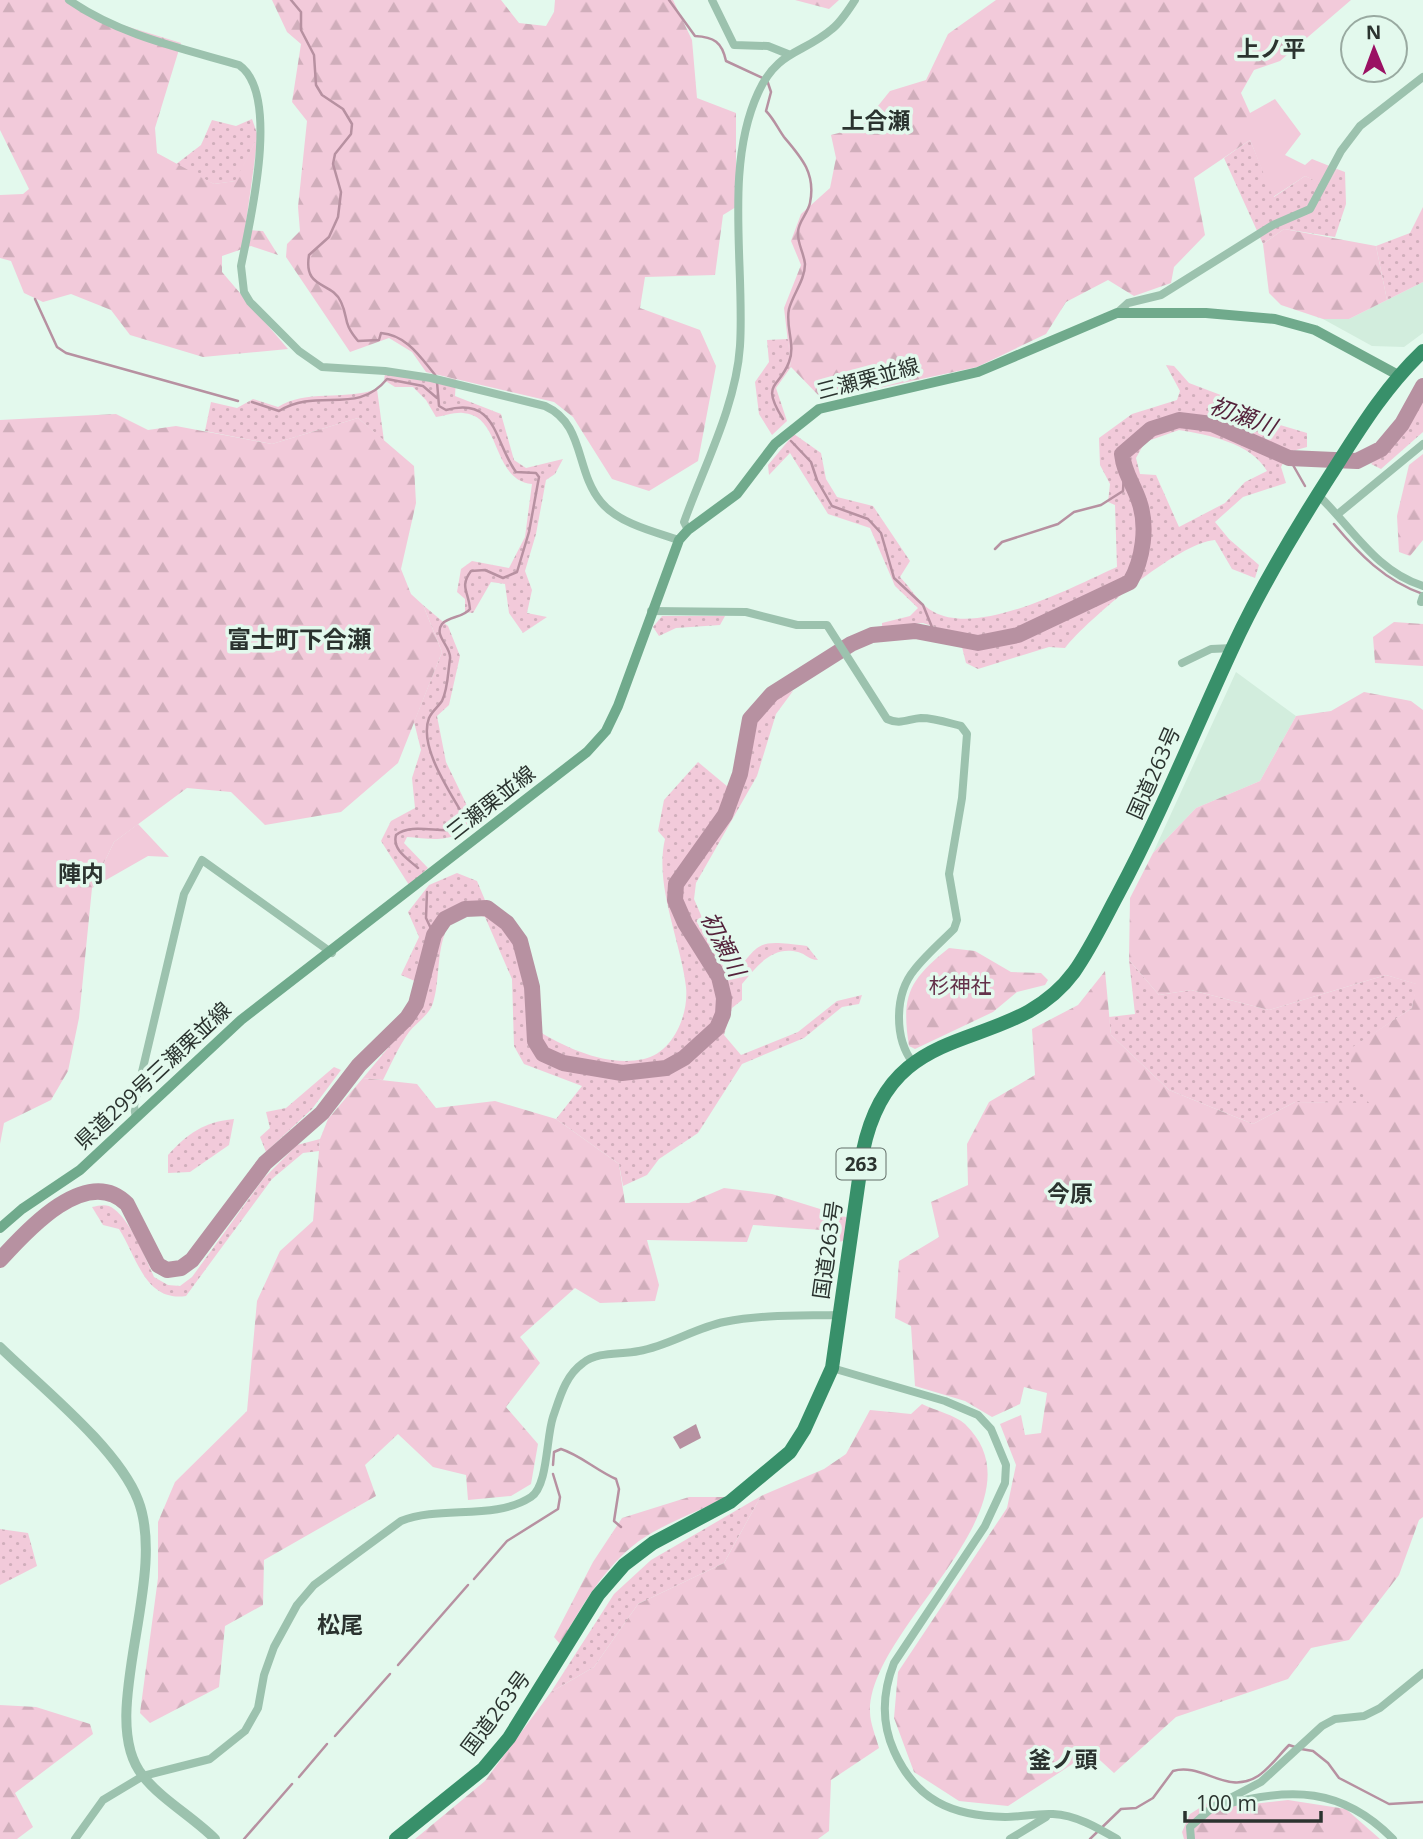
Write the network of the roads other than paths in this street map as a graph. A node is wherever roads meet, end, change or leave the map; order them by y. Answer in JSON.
{"nodes":[{"id":1,"x":69,"y":0,"type":"edge"},
{"id":2,"x":712,"y":0,"type":"edge"},
{"id":3,"x":855,"y":0,"type":"edge"},
{"id":4,"x":788,"y":54,"type":"junction"},
{"id":5,"x":1423,"y":77,"type":"edge"},
{"id":6,"x":1117,"y":313,"type":"junction"},
{"id":7,"x":1423,"y":351,"type":"edge"},
{"id":8,"x":1398,"y":375,"type":"junction"},
{"id":9,"x":1423,"y":444,"type":"edge"},
{"id":10,"x":1317,"y":494,"type":"junction"},
{"id":11,"x":1338,"y":514,"type":"junction"},
{"id":12,"x":688,"y":530,"type":"junction"},
{"id":13,"x":679,"y":540,"type":"junction"},
{"id":14,"x":1423,"y":586,"type":"edge"},
{"id":15,"x":651,"y":611,"type":"junction"},
{"id":16,"x":1233,"y":648,"type":"junction"},
{"id":17,"x":1182,"y":663,"type":"dead end"},
{"id":18,"x":331,"y":953,"type":"junction"},
{"id":19,"x":913,"y":1063,"type":"junction"},
{"id":20,"x":136,"y":1118,"type":"junction"},
{"id":21,"x":0,"y":1228,"type":"edge"},
{"id":22,"x":841,"y":1315,"type":"junction"},
{"id":23,"x":0,"y":1347,"type":"edge"},
{"id":24,"x":832,"y":1368,"type":"junction"},
{"id":25,"x":1423,"y":1673,"type":"edge"},
{"id":26,"x":143,"y":1776,"type":"junction"},
{"id":27,"x":1213,"y":1807,"type":"junction"},
{"id":28,"x":1055,"y":1814,"type":"junction"},
{"id":29,"x":75,"y":1839,"type":"edge"},
{"id":30,"x":215,"y":1839,"type":"edge"},
{"id":31,"x":396,"y":1839,"type":"edge"},
{"id":32,"x":1010,"y":1839,"type":"edge"},
{"id":33,"x":1117,"y":1839,"type":"edge"},
{"id":34,"x":1191,"y":1839,"type":"edge"},
{"id":35,"x":1392,"y":1839,"type":"edge"}],
"edges":[{"from":1,"to":13,"type":"street"},
{"from":2,"to":4,"type":"street"},
{"from":3,"to":4,"type":"street"},
{"from":4,"to":12,"type":"street"},
{"from":5,"to":6,"type":"street"},
{"from":6,"to":8,"type":"main road","name":"三瀬栗並線"},
{"from":6,"to":12,"type":"main road","name":"三瀬栗並線"},
{"from":7,"to":8,"type":"highway","name":"国道263号","number":"263"},
{"from":8,"to":10,"type":"highway","name":"国道263号","number":"263"},
{"from":9,"to":11,"type":"street"},
{"from":10,"to":11,"type":"street"},
{"from":10,"to":16,"type":"highway","name":"国道263号","number":"263"},
{"from":11,"to":14,"type":"street"},
{"from":12,"to":13,"type":"main road","name":"三瀬栗並線"},
{"from":13,"to":15,"type":"main road","name":"三瀬栗並線"},
{"from":15,"to":18,"type":"main road","name":"三瀬栗並線"},
{"from":15,"to":19,"type":"street"},
{"from":16,"to":17,"type":"street"},
{"from":16,"to":19,"type":"highway","name":"国道263号","number":"263"},
{"from":18,"to":20,"type":"main road","name":"県道299号三瀬栗並線"},
{"from":18,"to":20,"type":"street"},
{"from":19,"to":22,"type":"highway","name":"国道263号","number":"263"},
{"from":20,"to":21,"type":"main road","name":"県道299号三瀬栗並線"},
{"from":22,"to":24,"type":"highway","name":"国道263号","number":"263"},
{"from":22,"to":26,"type":"street"},
{"from":23,"to":26,"type":"street"},
{"from":24,"to":28,"type":"street"},
{"from":24,"to":31,"type":"highway","name":"国道263号","number":"263"},
{"from":25,"to":27,"type":"street"},
{"from":26,"to":29,"type":"street"},
{"from":26,"to":30,"type":"street"},
{"from":27,"to":34,"type":"street"},
{"from":27,"to":35,"type":"street"},
{"from":28,"to":32,"type":"street"},
{"from":28,"to":33,"type":"street"}]}
